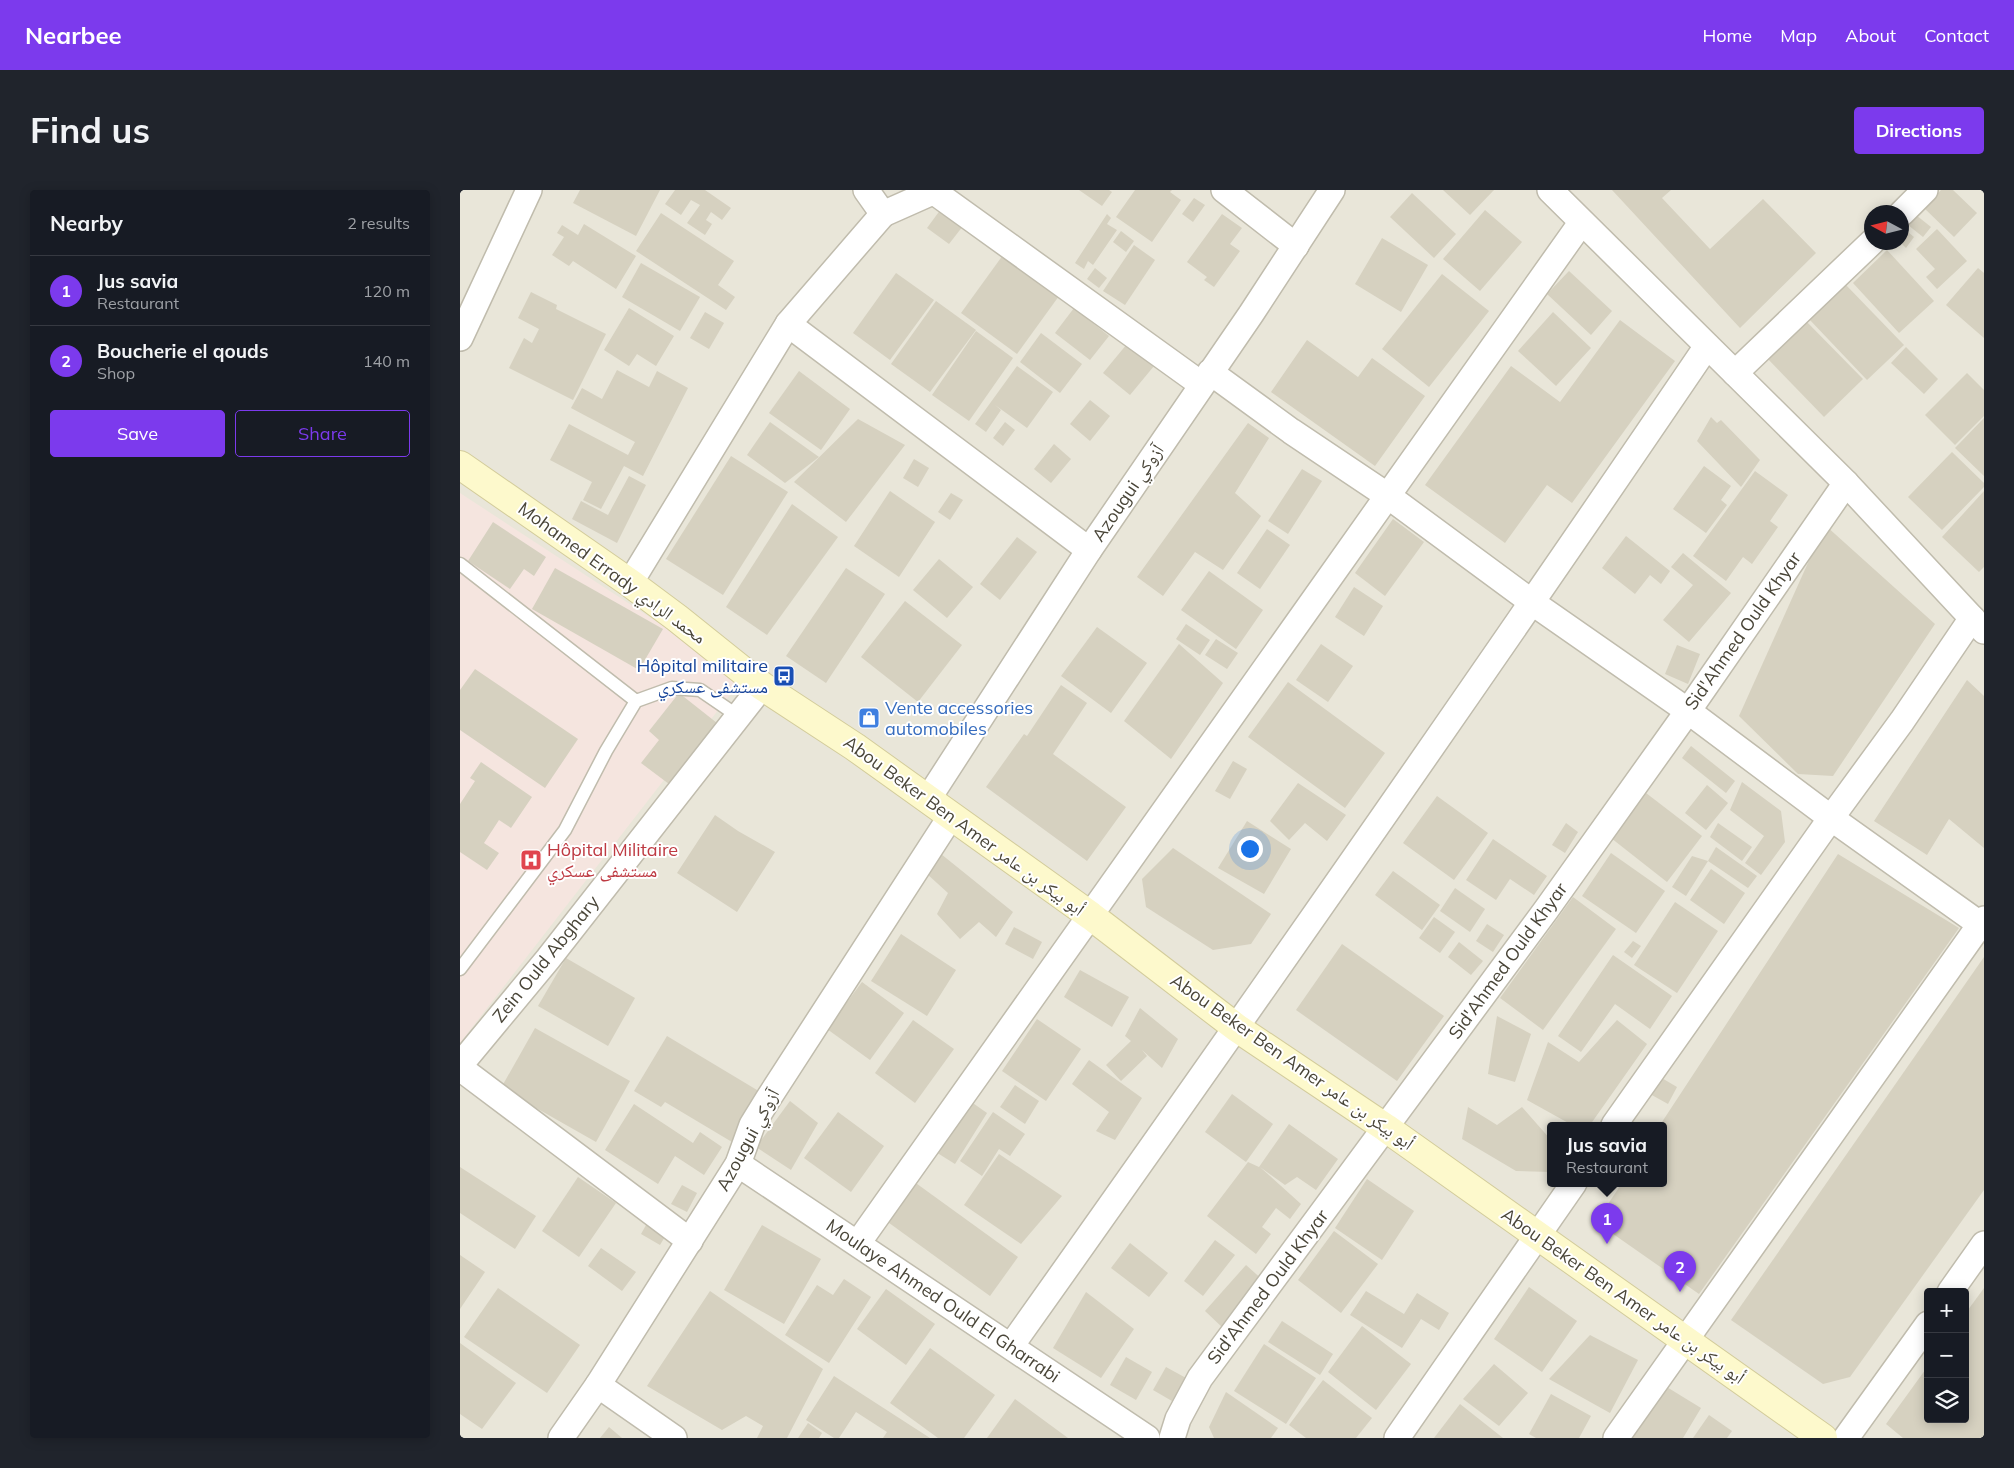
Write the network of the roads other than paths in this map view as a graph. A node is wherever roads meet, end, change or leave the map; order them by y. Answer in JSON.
{"nodes":[{"id":1,"x":529,"y":190,"type":"edge"},
{"id":2,"x":866,"y":190,"type":"edge"},
{"id":3,"x":1224,"y":190,"type":"edge"},
{"id":4,"x":1332,"y":190,"type":"edge"},
{"id":5,"x":1925,"y":190,"type":"edge"},
{"id":6,"x":935,"y":191,"type":"edge"},
{"id":7,"x":1557,"y":192,"type":"edge"},
{"id":8,"x":1909,"y":206,"type":"edge"},
{"id":9,"x":884,"y":214,"type":"junction"},
{"id":10,"x":1581,"y":223,"type":"junction"},
{"id":11,"x":1296,"y":246,"type":"junction"},
{"id":12,"x":1864,"y":250,"type":"edge"},
{"id":13,"x":788,"y":324,"type":"junction"},
{"id":14,"x":460,"y":338,"type":"edge"},
{"id":15,"x":1707,"y":346,"type":"junction"},
{"id":16,"x":1735,"y":374,"type":"junction"},
{"id":17,"x":1206,"y":378,"type":"junction"},
{"id":18,"x":460,"y":465,"type":"edge"},
{"id":19,"x":1846,"y":483,"type":"junction"},
{"id":20,"x":1388,"y":496,"type":"junction"},
{"id":21,"x":1089,"y":550,"type":"junction"},
{"id":22,"x":460,"y":564,"type":"edge"},
{"id":23,"x":630,"y":583,"type":"junction"},
{"id":24,"x":1533,"y":603,"type":"junction"},
{"id":25,"x":1978,"y":625,"type":"edge"},
{"id":26,"x":762,"y":686,"type":"junction"},
{"id":27,"x":636,"y":701,"type":"junction"},
{"id":28,"x":1688,"y":711,"type":"junction"},
{"id":29,"x":738,"y":716,"type":"junction"},
{"id":30,"x":928,"y":799,"type":"junction"},
{"id":31,"x":951,"y":816,"type":"junction"},
{"id":32,"x":1831,"y":818,"type":"junction"},
{"id":33,"x":1091,"y":916,"type":"junction"},
{"id":34,"x":1983,"y":923,"type":"edge"},
{"id":35,"x":460,"y":969,"type":"edge"},
{"id":36,"x":1237,"y":1028,"type":"junction"},
{"id":37,"x":460,"y":1067,"type":"edge"},
{"id":38,"x":1616,"y":1122,"type":"edge"},
{"id":39,"x":1386,"y":1128,"type":"junction"},
{"id":40,"x":738,"y":1164,"type":"junction"},
{"id":41,"x":1571,"y":1187,"type":"edge"},
{"id":42,"x":1537,"y":1236,"type":"junction"},
{"id":43,"x":690,"y":1241,"type":"junction"},
{"id":44,"x":858,"y":1243,"type":"junction"},
{"id":45,"x":1984,"y":1244,"type":"edge"},
{"id":46,"x":1953,"y":1288,"type":"edge"},
{"id":47,"x":1924,"y":1330,"type":"edge"},
{"id":48,"x":1684,"y":1340,"type":"junction"},
{"id":49,"x":1012,"y":1346,"type":"junction"},
{"id":50,"x":598,"y":1385,"type":"junction"},
{"id":51,"x":561,"y":1438,"type":"edge"},
{"id":52,"x":674,"y":1438,"type":"edge"},
{"id":53,"x":1147,"y":1438,"type":"edge"},
{"id":54,"x":1172,"y":1438,"type":"edge"},
{"id":55,"x":1397,"y":1438,"type":"edge"},
{"id":56,"x":1616,"y":1438,"type":"edge"},
{"id":57,"x":1823,"y":1438,"type":"edge"},
{"id":58,"x":1846,"y":1438,"type":"edge"}],
"edges":[{"from":1,"to":14,"type":"street"},
{"from":2,"to":9,"type":"street"},
{"from":3,"to":11,"type":"street"},
{"from":4,"to":11,"type":"street","name":"Azougui آزوكي"},
{"from":5,"to":8,"type":"street"},
{"from":6,"to":9,"type":"street"},
{"from":6,"to":17,"type":"street"},
{"from":7,"to":10,"type":"street"},
{"from":9,"to":13,"type":"street"},
{"from":10,"to":15,"type":"street"},
{"from":10,"to":20,"type":"street"},
{"from":11,"to":17,"type":"street","name":"Azougui آزوكي"},
{"from":12,"to":16,"type":"street"},
{"from":13,"to":21,"type":"street"},
{"from":13,"to":23,"type":"street"},
{"from":15,"to":16,"type":"street"},
{"from":15,"to":24,"type":"street"},
{"from":16,"to":19,"type":"street"},
{"from":17,"to":20,"type":"street"},
{"from":17,"to":21,"type":"street","name":"Azougui آزوكي"},
{"from":18,"to":23,"type":"street","name":"Mohamed Errady محمد الرادي"},
{"from":19,"to":25,"type":"street"},
{"from":19,"to":28,"type":"street","name":"Sid'Ahmed Ould Khyar"},
{"from":20,"to":24,"type":"street"},
{"from":20,"to":33,"type":"street"},
{"from":21,"to":30,"type":"street","name":"Azougui آزوكي"},
{"from":22,"to":27,"type":"lane"},
{"from":23,"to":26,"type":"street","name":"Mohamed Errady محمد الرادي"},
{"from":24,"to":28,"type":"street"},
{"from":24,"to":36,"type":"street"},
{"from":25,"to":32,"type":"street"},
{"from":26,"to":29,"type":"street","name":"Zein Ould Abghary"},
{"from":26,"to":30,"type":"street","name":"Abou Beker Ben Amer أبو بيكر بن عامر"},
{"from":27,"to":29,"type":"lane"},
{"from":27,"to":35,"type":"lane"},
{"from":28,"to":32,"type":"street"},
{"from":28,"to":39,"type":"street","name":"Sid'Ahmed Ould Khyar"},
{"from":29,"to":37,"type":"street","name":"Zein Ould Abghary"},
{"from":30,"to":31,"type":"street","name":"Abou Beker Ben Amer أبو بيكر بن عامر"},
{"from":31,"to":33,"type":"street","name":"Abou Beker Ben Amer أبو بيكر بن عامر"},
{"from":31,"to":40,"type":"street","name":"Azougui آزوكي"},
{"from":32,"to":34,"type":"street"},
{"from":32,"to":38,"type":"street"},
{"from":33,"to":36,"type":"street","name":"Abou Beker Ben Amer أبو بيكر بن عامر"},
{"from":33,"to":44,"type":"street"},
{"from":34,"to":48,"type":"street"},
{"from":36,"to":39,"type":"street","name":"Abou Beker Ben Amer أبو بيكر بن عامر"},
{"from":36,"to":49,"type":"street"},
{"from":37,"to":43,"type":"street"},
{"from":39,"to":42,"type":"street","name":"Abou Beker Ben Amer أبو بيكر بن عامر"},
{"from":39,"to":54,"type":"street","name":"Sid'Ahmed Ould Khyar"},
{"from":40,"to":43,"type":"street","name":"Azougui آزوكي"},
{"from":40,"to":44,"type":"street","name":"Moulaye Ahmed Ould El Gharrabi"},
{"from":41,"to":42,"type":"street"},
{"from":42,"to":48,"type":"street","name":"Abou Beker Ben Amer أبو بيكر بن عامر"},
{"from":42,"to":55,"type":"street"},
{"from":43,"to":50,"type":"street","name":"Azougui آزوكي"},
{"from":44,"to":49,"type":"street","name":"Moulaye Ahmed Ould El Gharrabi"},
{"from":45,"to":46,"type":"street"},
{"from":47,"to":58,"type":"street"},
{"from":48,"to":56,"type":"street"},
{"from":48,"to":57,"type":"street","name":"Abou Beker Ben Amer أبو بيكر بن عامر"},
{"from":49,"to":53,"type":"street","name":"Moulaye Ahmed Ould El Gharrabi"},
{"from":50,"to":51,"type":"street","name":"Azougui آزوكي"},
{"from":50,"to":52,"type":"street"}]}
